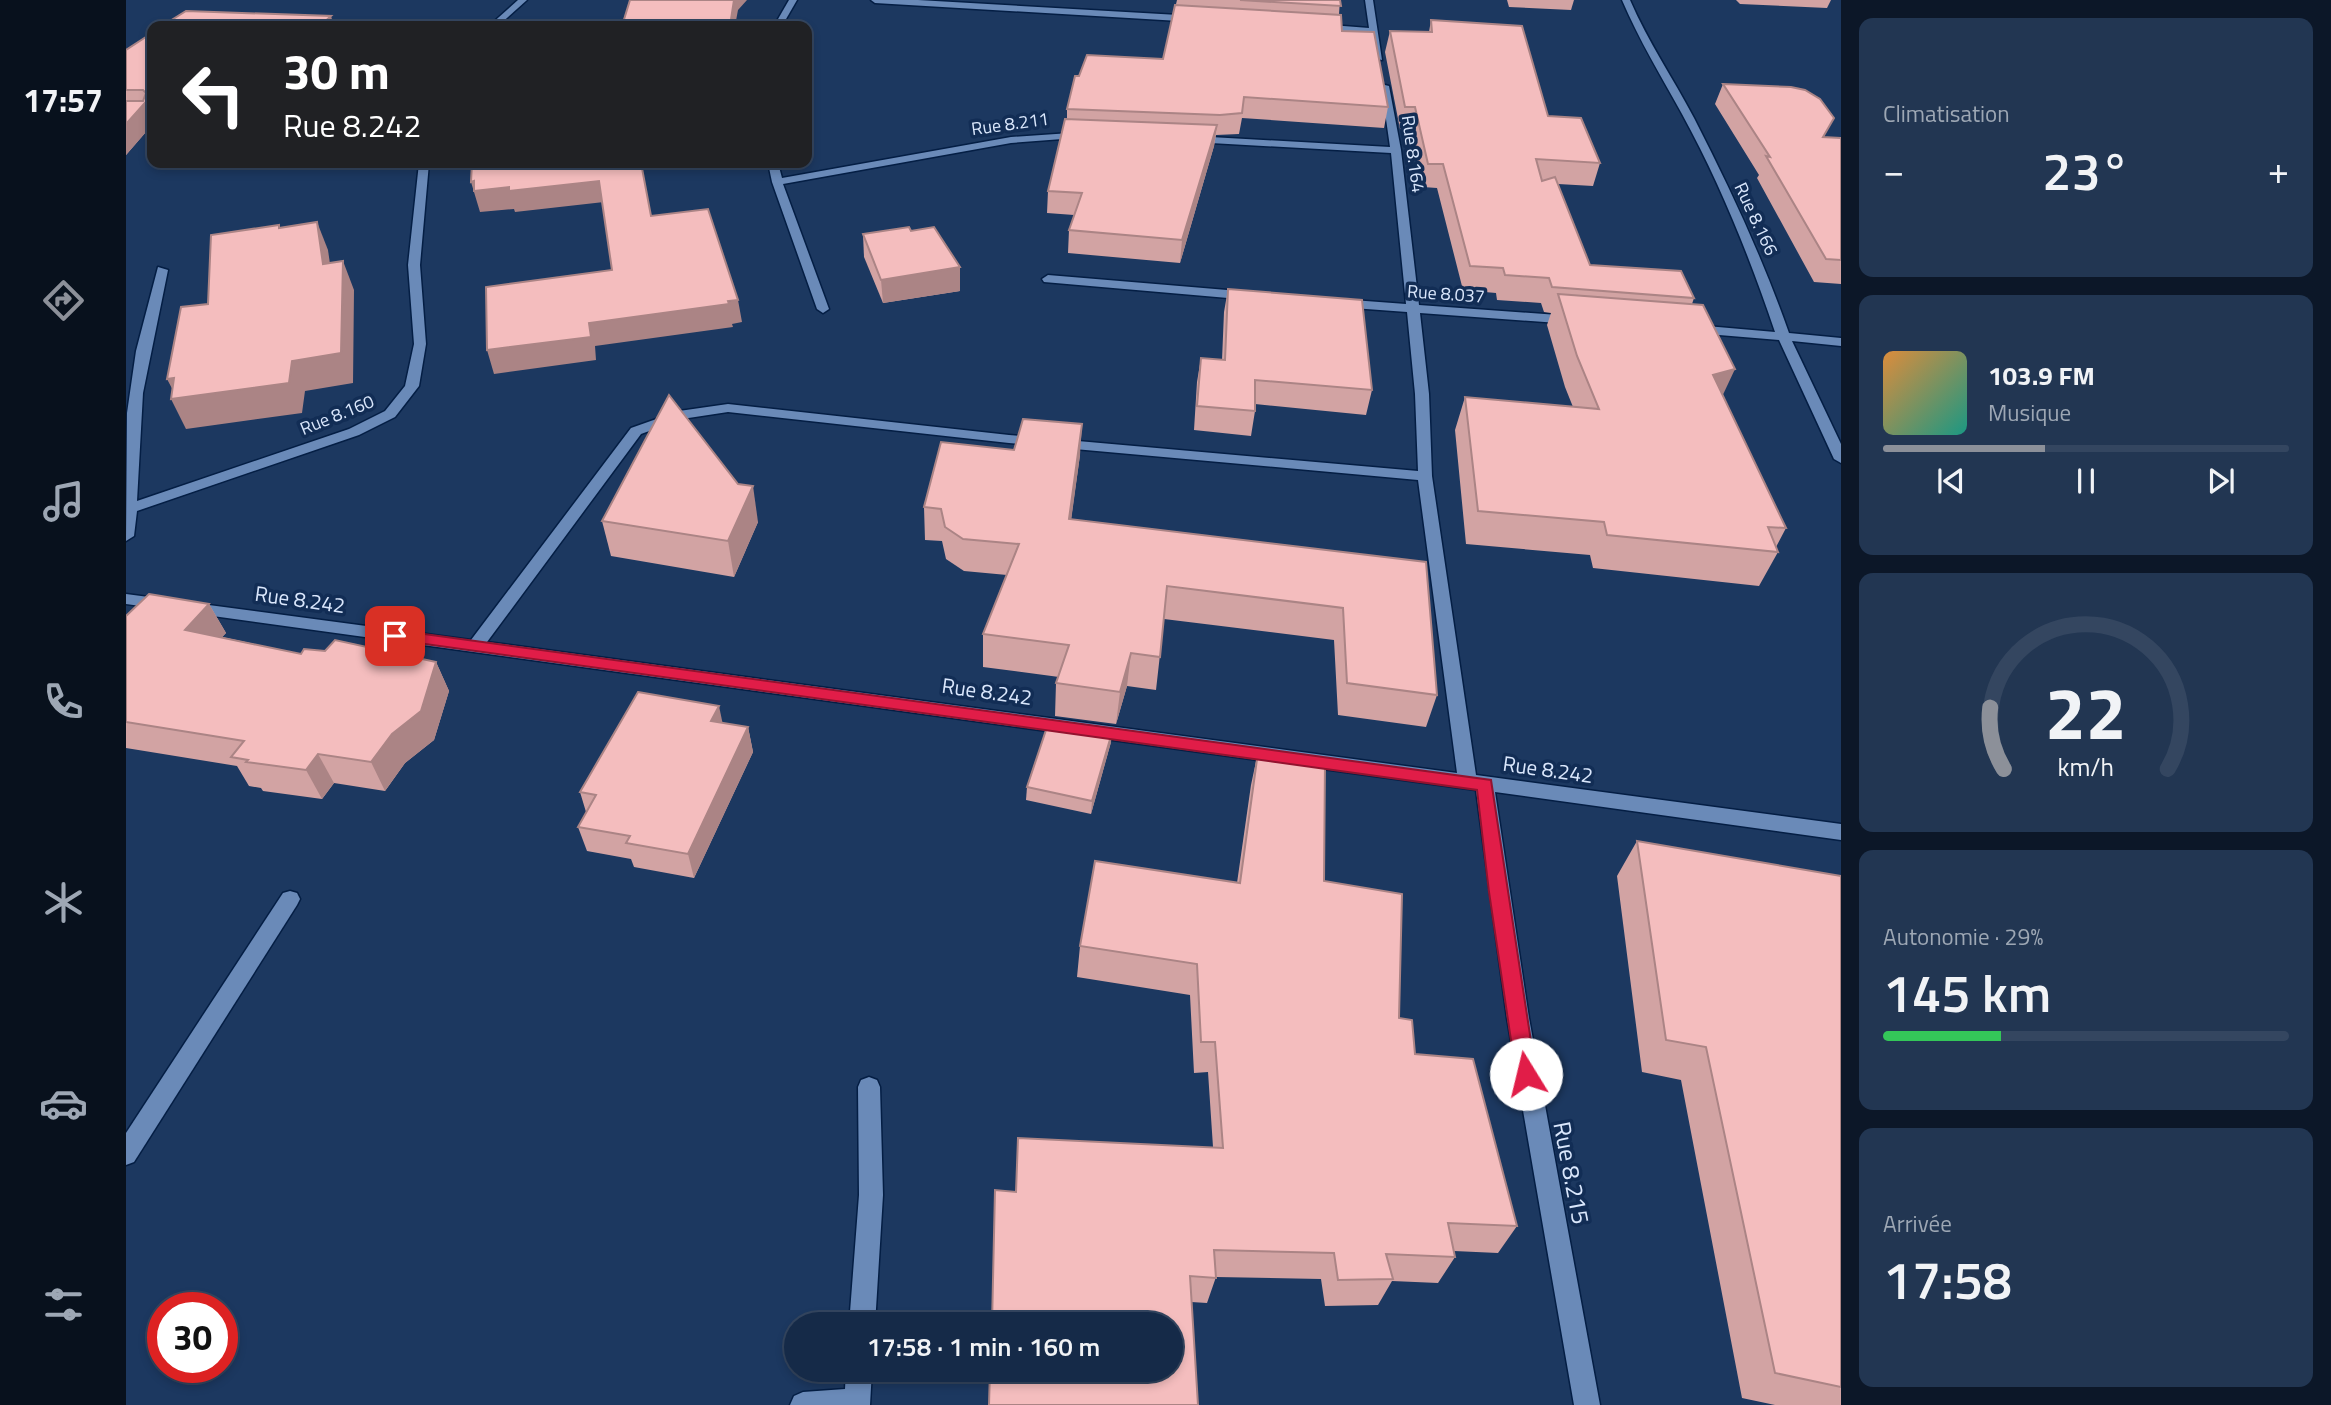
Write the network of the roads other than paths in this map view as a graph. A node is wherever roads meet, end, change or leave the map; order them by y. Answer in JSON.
{"nodes":[{"id":1,"x":523,"y":0,"type":"edge"},
{"id":2,"x":793,"y":0,"type":"edge"},
{"id":3,"x":875,"y":0,"type":"edge"},
{"id":4,"x":1117,"y":0,"type":"edge"},
{"id":5,"x":1369,"y":0,"type":"edge"},
{"id":6,"x":1626,"y":0,"type":"edge"},
{"id":7,"x":1113,"y":13,"type":"junction"},
{"id":8,"x":1209,"y":20,"type":"edge"},
{"id":9,"x":499,"y":21,"type":"edge"},
{"id":10,"x":781,"y":21,"type":"edge"},
{"id":11,"x":1306,"y":26,"type":"edge"},
{"id":12,"x":1374,"y":31,"type":"junction"},
{"id":13,"x":1094,"y":135,"type":"edge"},
{"id":14,"x":1175,"y":138,"type":"edge"},
{"id":15,"x":1396,"y":150,"type":"junction"},
{"id":16,"x":424,"y":168,"type":"edge"},
{"id":17,"x":774,"y":168,"type":"edge"},
{"id":18,"x":777,"y":182,"type":"junction"},
{"id":19,"x":162,"y":270,"type":"dead end"},
{"id":20,"x":1048,"y":279,"type":"dead end"},
{"id":21,"x":1268,"y":297,"type":"edge"},
{"id":22,"x":1321,"y":301,"type":"edge"},
{"id":23,"x":823,"y":309,"type":"dead end"},
{"id":24,"x":1413,"y":309,"type":"junction"},
{"id":25,"x":1591,"y":322,"type":"edge"},
{"id":26,"x":1687,"y":329,"type":"edge"},
{"id":27,"x":1783,"y":336,"type":"junction"},
{"id":28,"x":1841,"y":342,"type":"edge"},
{"id":29,"x":1841,"y":459,"type":"edge"},
{"id":30,"x":1425,"y":476,"type":"junction"},
{"id":31,"x":131,"y":508,"type":"junction"},
{"id":32,"x":126,"y":536,"type":"edge"},
{"id":33,"x":126,"y":599,"type":"edge"},
{"id":34,"x":475,"y":646,"type":"junction"},
{"id":35,"x":1476,"y":782,"type":"junction"},
{"id":36,"x":1841,"y":832,"type":"edge"},
{"id":37,"x":290,"y":900,"type":"dead end"},
{"id":38,"x":869,"y":1087,"type":"dead end"},
{"id":39,"x":126,"y":1154,"type":"edge"},
{"id":40,"x":863,"y":1312,"type":"edge"},
{"id":41,"x":858,"y":1382,"type":"edge"},
{"id":42,"x":857,"y":1403,"type":"edge"},
{"id":43,"x":803,"y":1405,"type":"edge"},
{"id":44,"x":1587,"y":1405,"type":"edge"}],
"edges":[{"from":1,"to":9,"type":"street"},
{"from":2,"to":10,"type":"street"},
{"from":3,"to":7,"type":"street"},
{"from":4,"to":7,"type":"street"},
{"from":5,"to":12,"type":"street","name":"Rue 8.164"},
{"from":6,"to":27,"type":"street","name":"Rue 8.166"},
{"from":7,"to":8,"type":"street"},
{"from":11,"to":12,"type":"street"},
{"from":12,"to":15,"type":"street","name":"Rue 8.164"},
{"from":13,"to":18,"type":"street","name":"Rue 8.211"},
{"from":14,"to":15,"type":"street"},
{"from":15,"to":24,"type":"street","name":"Rue 8.164"},
{"from":16,"to":31,"type":"street","name":"Rue 8.160"},
{"from":17,"to":18,"type":"street"},
{"from":18,"to":23,"type":"street"},
{"from":19,"to":31,"type":"street"},
{"from":20,"to":21,"type":"street"},
{"from":22,"to":24,"type":"street","name":"Rue 8.037"},
{"from":24,"to":25,"type":"street","name":"Rue 8.037"},
{"from":24,"to":30,"type":"street","name":"Rue 8.164"},
{"from":26,"to":27,"type":"street"},
{"from":27,"to":28,"type":"street"},
{"from":27,"to":29,"type":"street","name":"Rue 8.166"},
{"from":30,"to":34,"type":"street"},
{"from":30,"to":35,"type":"street","name":"Rue 8.164"},
{"from":31,"to":32,"type":"street"},
{"from":33,"to":34,"type":"street","name":"Rue 8.242"},
{"from":34,"to":35,"type":"street","name":"Rue 8.242"},
{"from":35,"to":36,"type":"street","name":"Rue 8.242"},
{"from":35,"to":44,"type":"street","name":"Rue 8.215"},
{"from":37,"to":39,"type":"street"},
{"from":38,"to":40,"type":"street"},
{"from":41,"to":42,"type":"street"},
{"from":42,"to":43,"type":"street"}]}
